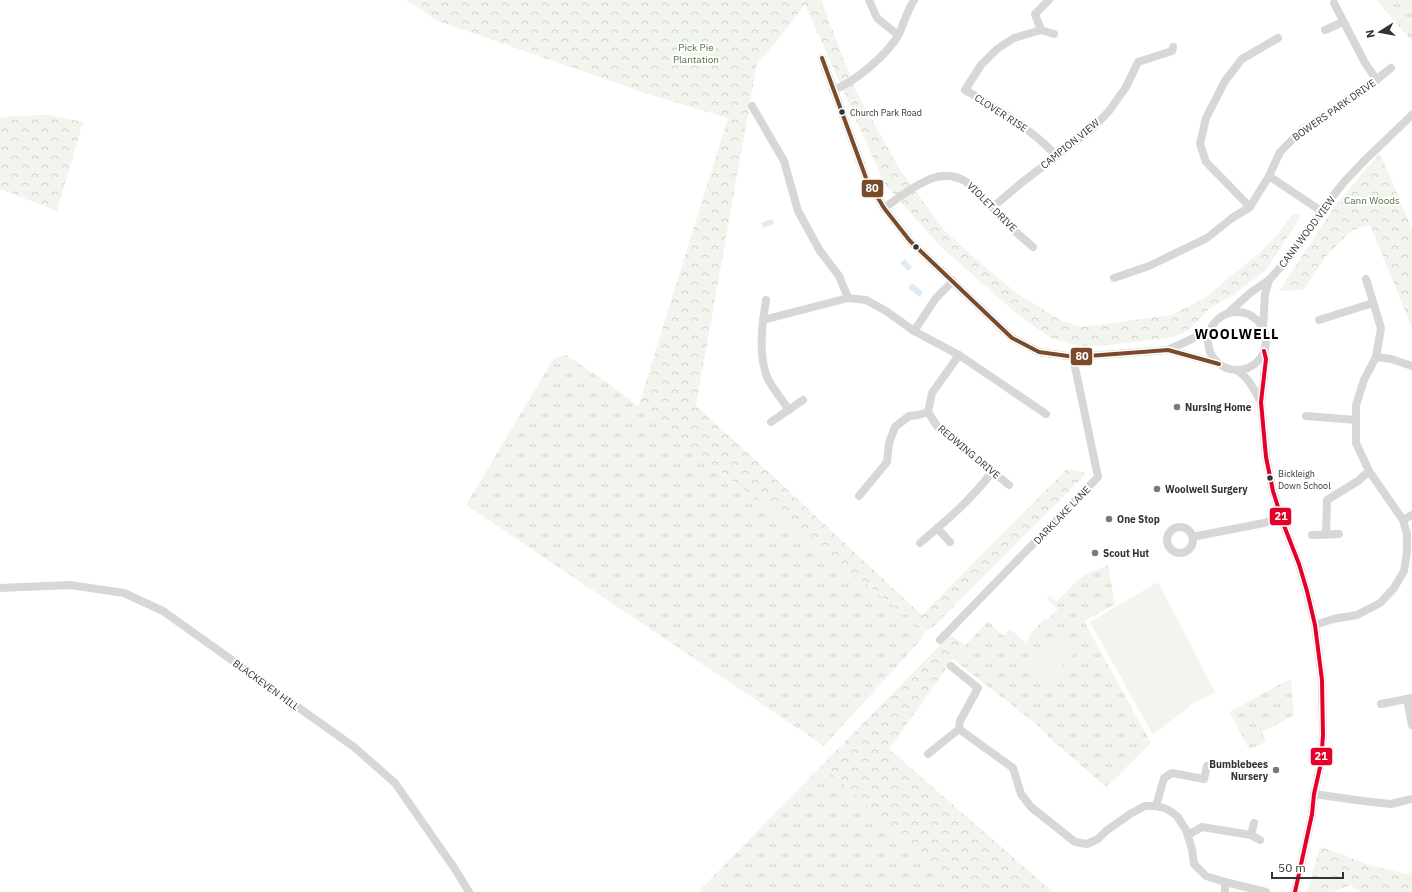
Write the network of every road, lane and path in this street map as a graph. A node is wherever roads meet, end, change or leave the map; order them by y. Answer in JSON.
{"nodes":[{"id":1,"x":869,"y":0,"type":"edge"},
{"id":2,"x":914,"y":0,"type":"edge"},
{"id":3,"x":1049,"y":0,"type":"edge"},
{"id":4,"x":1334,"y":3,"type":"dead end"},
{"id":5,"x":1343,"y":22,"type":"junction"},
{"id":6,"x":1041,"y":30,"type":"junction"},
{"id":7,"x":1325,"y":30,"type":"dead end"},
{"id":8,"x":1054,"y":34,"type":"dead end"},
{"id":9,"x":898,"y":35,"type":"junction"},
{"id":10,"x":1278,"y":38,"type":"dead end"},
{"id":11,"x":1173,"y":47,"type":"dead end"},
{"id":12,"x":822,"y":58,"type":"dead end"},
{"id":13,"x":1391,"y":68,"type":"dead end"},
{"id":14,"x":1377,"y":80,"type":"junction"},
{"id":15,"x":833,"y":90,"type":"junction"},
{"id":16,"x":752,"y":106,"type":"dead end"},
{"id":17,"x":1412,"y":116,"type":"edge"},
{"id":18,"x":1057,"y":156,"type":"junction"},
{"id":19,"x":1269,"y":176,"type":"junction"},
{"id":20,"x":993,"y":207,"type":"junction"},
{"id":21,"x":1250,"y":207,"type":"junction"},
{"id":22,"x":884,"y":208,"type":"junction"},
{"id":23,"x":1321,"y":211,"type":"junction"},
{"id":24,"x":1033,"y":247,"type":"dead end"},
{"id":25,"x":1114,"y":278,"type":"dead end"},
{"id":26,"x":1366,"y":279,"type":"dead end"},
{"id":27,"x":1269,"y":280,"type":"junction"},
{"id":28,"x":953,"y":281,"type":"junction"},
{"id":29,"x":848,"y":298,"type":"junction"},
{"id":30,"x":766,"y":300,"type":"dead end"},
{"id":31,"x":1373,"y":303,"type":"junction"},
{"id":32,"x":1228,"y":313,"type":"junction"},
{"id":33,"x":763,"y":320,"type":"junction"},
{"id":34,"x":1319,"y":320,"type":"dead end"},
{"id":35,"x":1263,"y":328,"type":"junction"},
{"id":36,"x":1209,"y":331,"type":"junction"},
{"id":37,"x":914,"y":332,"type":"junction"},
{"id":38,"x":1168,"y":350,"type":"junction"},
{"id":39,"x":1264,"y":351,"type":"junction"},
{"id":40,"x":959,"y":355,"type":"junction"},
{"id":41,"x":1075,"y":357,"type":"junction"},
{"id":42,"x":1376,"y":357,"type":"junction"},
{"id":43,"x":1219,"y":364,"type":"junction"},
{"id":44,"x":1412,"y":366,"type":"edge"},
{"id":45,"x":1236,"y":370,"type":"junction"},
{"id":46,"x":803,"y":400,"type":"dead end"},
{"id":47,"x":1261,"y":402,"type":"junction"},
{"id":48,"x":789,"y":410,"type":"junction"},
{"id":49,"x":928,"y":412,"type":"junction"},
{"id":50,"x":1046,"y":414,"type":"dead end"},
{"id":51,"x":1306,"y":416,"type":"dead end"},
{"id":52,"x":1356,"y":420,"type":"junction"},
{"id":53,"x":771,"y":422,"type":"dead end"},
{"id":54,"x":1369,"y":471,"type":"junction"},
{"id":55,"x":992,"y":472,"type":"junction"},
{"id":56,"x":1009,"y":485,"type":"dead end"},
{"id":57,"x":859,"y":496,"type":"dead end"},
{"id":58,"x":1412,"y":515,"type":"edge"},
{"id":59,"x":1281,"y":516,"type":"junction"},
{"id":60,"x":1403,"y":520,"type":"junction"},
{"id":61,"x":937,"y":528,"type":"junction"},
{"id":62,"x":1339,"y":534,"type":"dead end"},
{"id":63,"x":1312,"y":535,"type":"dead end"},
{"id":64,"x":1326,"y":535,"type":"junction"},
{"id":65,"x":1192,"y":537,"type":"dead end"},
{"id":66,"x":950,"y":542,"type":"dead end"},
{"id":67,"x":920,"y":543,"type":"dead end"},
{"id":68,"x":0,"y":588,"type":"edge"},
{"id":69,"x":1315,"y":625,"type":"junction"},
{"id":70,"x":940,"y":640,"type":"dead end"},
{"id":71,"x":951,"y":666,"type":"dead end"},
{"id":72,"x":1410,"y":699,"type":"edge"},
{"id":73,"x":1381,"y":704,"type":"dead end"},
{"id":74,"x":1412,"y":726,"type":"edge"},
{"id":75,"x":959,"y":728,"type":"junction"},
{"id":76,"x":928,"y":754,"type":"dead end"},
{"id":77,"x":1207,"y":766,"type":"dead end"},
{"id":78,"x":1314,"y":794,"type":"junction"},
{"id":79,"x":1412,"y":799,"type":"edge"},
{"id":80,"x":1156,"y":806,"type":"junction"},
{"id":81,"x":1254,"y":823,"type":"dead end"},
{"id":82,"x":1188,"y":835,"type":"junction"},
{"id":83,"x":1251,"y":835,"type":"junction"},
{"id":84,"x":1260,"y":840,"type":"dead end"},
{"id":85,"x":1225,"y":882,"type":"junction"},
{"id":86,"x":469,"y":892,"type":"edge"},
{"id":87,"x":1224,"y":892,"type":"edge"},
{"id":88,"x":1266,"y":892,"type":"edge"},
{"id":89,"x":1295,"y":892,"type":"edge"}],
"edges":[{"from":1,"to":9,"type":"street"},
{"from":2,"to":9,"type":"street"},
{"from":3,"to":6,"type":"street"},
{"from":4,"to":5,"type":"street"},
{"from":5,"to":7,"type":"street"},
{"from":5,"to":14,"type":"street"},
{"from":6,"to":8,"type":"street"},
{"from":6,"to":18,"type":"street","name":"CLOVER RISE"},
{"from":9,"to":15,"type":"street"},
{"from":10,"to":21,"type":"street"},
{"from":11,"to":18,"type":"street","name":"CAMPION VIEW"},
{"from":12,"to":15,"type":"street"},
{"from":13,"to":14,"type":"street","name":"BOWERS PARK DRIVE"},
{"from":14,"to":19,"type":"street","name":"BOWERS PARK DRIVE"},
{"from":15,"to":22,"type":"street"},
{"from":16,"to":29,"type":"street"},
{"from":17,"to":23,"type":"street","name":"CANN WOOD VIEW"},
{"from":18,"to":20,"type":"street","name":"CAMPION VIEW"},
{"from":19,"to":21,"type":"street","name":"BOWERS PARK DRIVE"},
{"from":19,"to":23,"type":"street"},
{"from":20,"to":22,"type":"street","name":"VIOLET DRIVE"},
{"from":20,"to":24,"type":"street","name":"VIOLET DRIVE"},
{"from":21,"to":25,"type":"street","name":"BOWERS PARK DRIVE"},
{"from":22,"to":28,"type":"street"},
{"from":23,"to":27,"type":"street","name":"CANN WOOD VIEW"},
{"from":26,"to":31,"type":"street"},
{"from":27,"to":32,"type":"street","name":"CANN WOOD VIEW"},
{"from":27,"to":35,"type":"street","name":"CANN WOOD VIEW"},
{"from":28,"to":37,"type":"street"},
{"from":28,"to":41,"type":"street"},
{"from":29,"to":33,"type":"street"},
{"from":29,"to":37,"type":"street"},
{"from":30,"to":33,"type":"street"},
{"from":31,"to":34,"type":"street"},
{"from":31,"to":42,"type":"street"},
{"from":32,"to":35,"type":"street"},
{"from":32,"to":36,"type":"street"},
{"from":33,"to":48,"type":"street"},
{"from":35,"to":39,"type":"street"},
{"from":36,"to":38,"type":"street"},
{"from":36,"to":43,"type":"street"},
{"from":37,"to":40,"type":"street"},
{"from":38,"to":41,"type":"street"},
{"from":38,"to":43,"type":"street"},
{"from":39,"to":45,"type":"street"},
{"from":39,"to":47,"type":"street"},
{"from":40,"to":49,"type":"street"},
{"from":40,"to":50,"type":"street"},
{"from":41,"to":70,"type":"street","name":"DARKLAKE LANE"},
{"from":42,"to":44,"type":"street"},
{"from":42,"to":52,"type":"street"},
{"from":43,"to":45,"type":"street"},
{"from":45,"to":47,"type":"street"},
{"from":46,"to":48,"type":"street"},
{"from":47,"to":59,"type":"street"},
{"from":48,"to":53,"type":"street"},
{"from":49,"to":55,"type":"street","name":"REDWING DRIVE"},
{"from":49,"to":57,"type":"street"},
{"from":51,"to":52,"type":"street"},
{"from":52,"to":54,"type":"street"},
{"from":54,"to":60,"type":"street"},
{"from":54,"to":64,"type":"street"},
{"from":55,"to":56,"type":"street","name":"REDWING DRIVE"},
{"from":55,"to":61,"type":"street"},
{"from":58,"to":60,"type":"street"},
{"from":59,"to":65,"type":"street"},
{"from":59,"to":69,"type":"street"},
{"from":60,"to":69,"type":"street"},
{"from":61,"to":66,"type":"street"},
{"from":61,"to":67,"type":"street"},
{"from":62,"to":64,"type":"street"},
{"from":63,"to":64,"type":"street"},
{"from":68,"to":86,"type":"street","name":"BLACKEVEN HILL"},
{"from":69,"to":78,"type":"street"},
{"from":71,"to":75,"type":"street"},
{"from":72,"to":73,"type":"street"},
{"from":72,"to":74,"type":"street"},
{"from":75,"to":76,"type":"street"},
{"from":75,"to":80,"type":"street"},
{"from":77,"to":80,"type":"street"},
{"from":78,"to":79,"type":"street"},
{"from":78,"to":89,"type":"street"},
{"from":80,"to":82,"type":"street"},
{"from":81,"to":83,"type":"street"},
{"from":82,"to":83,"type":"street"},
{"from":82,"to":85,"type":"street"},
{"from":83,"to":84,"type":"street"},
{"from":85,"to":87,"type":"street"},
{"from":85,"to":88,"type":"street"}]}
